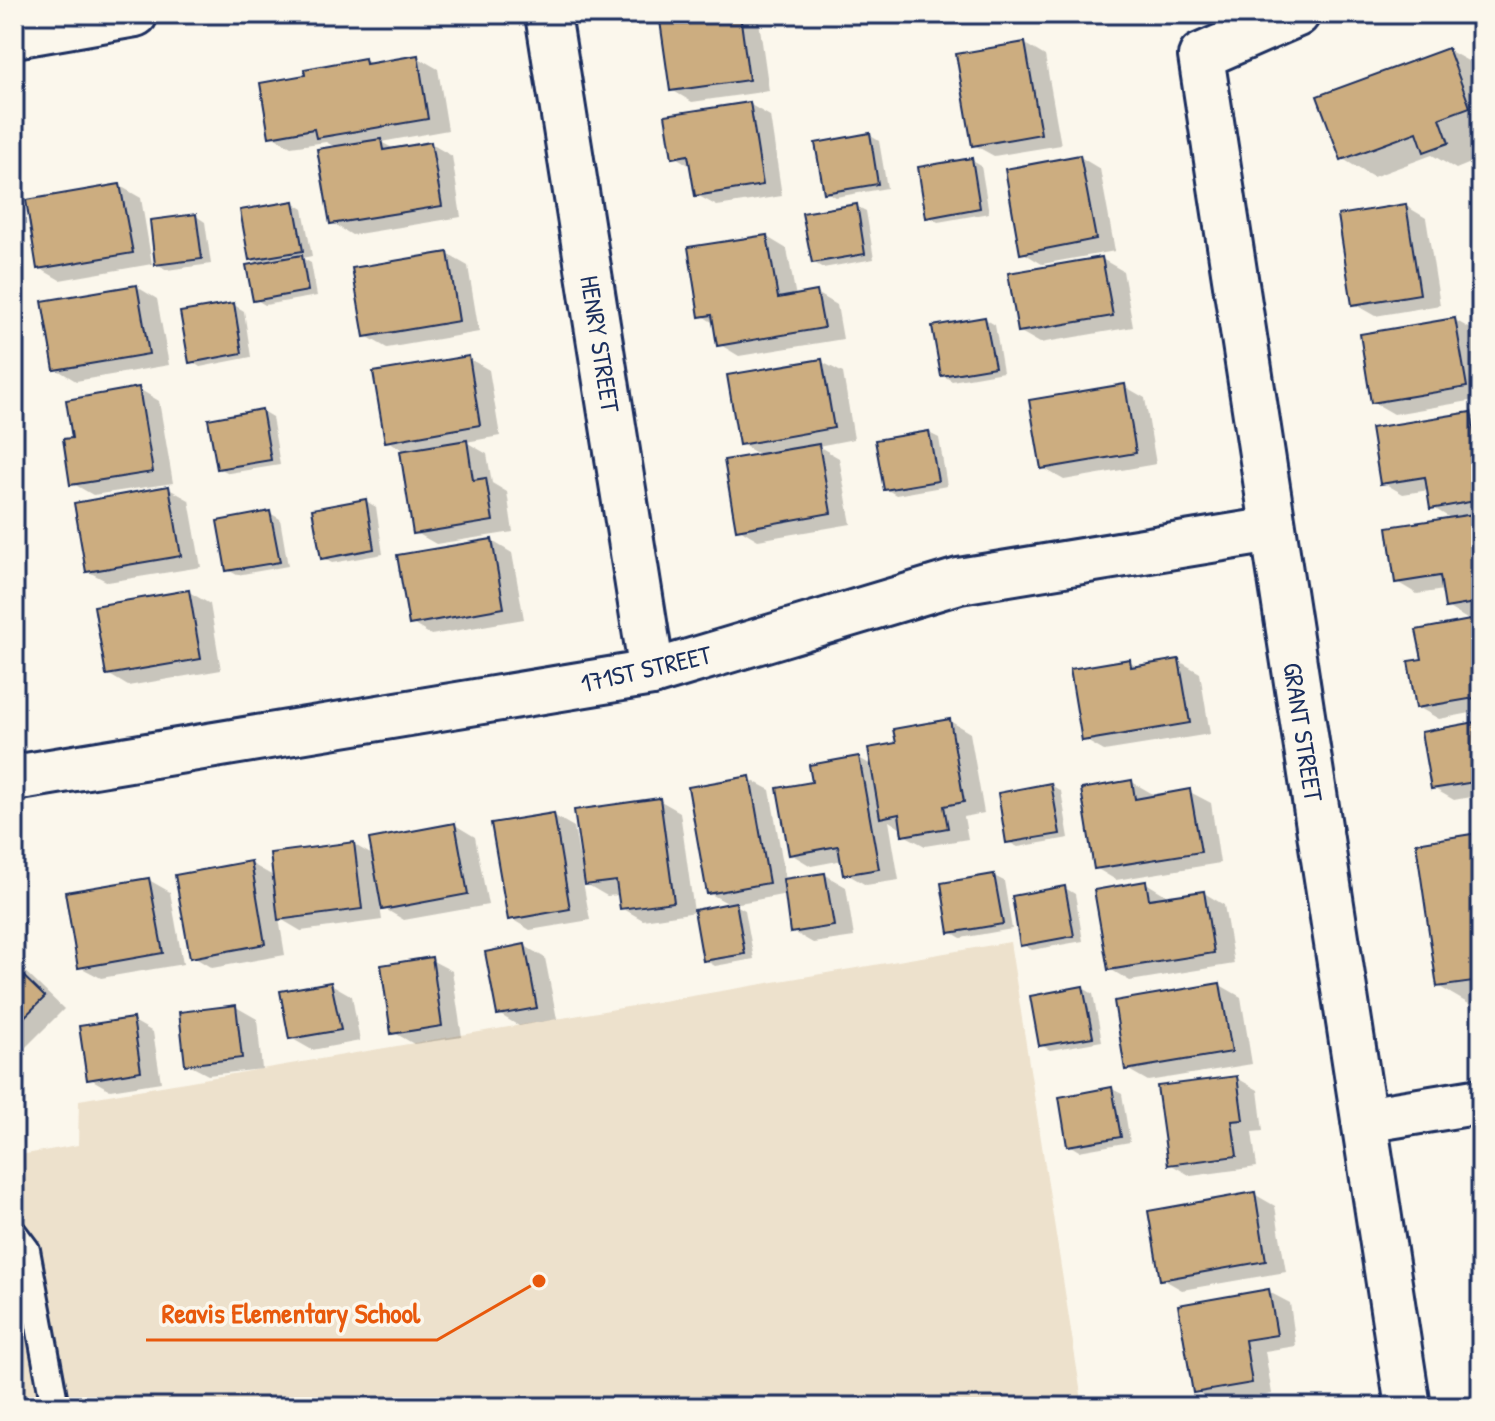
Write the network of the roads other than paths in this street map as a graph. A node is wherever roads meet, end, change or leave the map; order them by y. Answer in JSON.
{"nodes":[{"id":1,"x":135,"y":14,"type":"edge"},
{"id":2,"x":548,"y":14,"type":"edge"},
{"id":3,"x":1297,"y":14,"type":"edge"},
{"id":4,"x":14,"y":35,"type":"edge"},
{"id":5,"x":1272,"y":530,"type":"junction"},
{"id":6,"x":652,"y":673,"type":"junction"},
{"id":7,"x":14,"y":778,"type":"edge"},
{"id":8,"x":1481,"y":1101,"type":"edge"},
{"id":9,"x":1364,"y":1120,"type":"junction"},
{"id":10,"x":14,"y":1234,"type":"edge"},
{"id":11,"x":55,"y":1407,"type":"edge"},
{"id":12,"x":1408,"y":1407,"type":"edge"}],
"edges":[{"from":1,"to":4,"type":"street"},
{"from":2,"to":6,"type":"street","name":"HENRY STREET"},
{"from":3,"to":5,"type":"street","name":"GRANT STREET"},
{"from":5,"to":6,"type":"street","name":"171ST STREET"},
{"from":5,"to":9,"type":"street","name":"GRANT STREET"},
{"from":6,"to":7,"type":"street","name":"171ST STREET"},
{"from":8,"to":9,"type":"street"},
{"from":9,"to":12,"type":"street","name":"GRANT STREET"},
{"from":10,"to":11,"type":"lane"}]}
